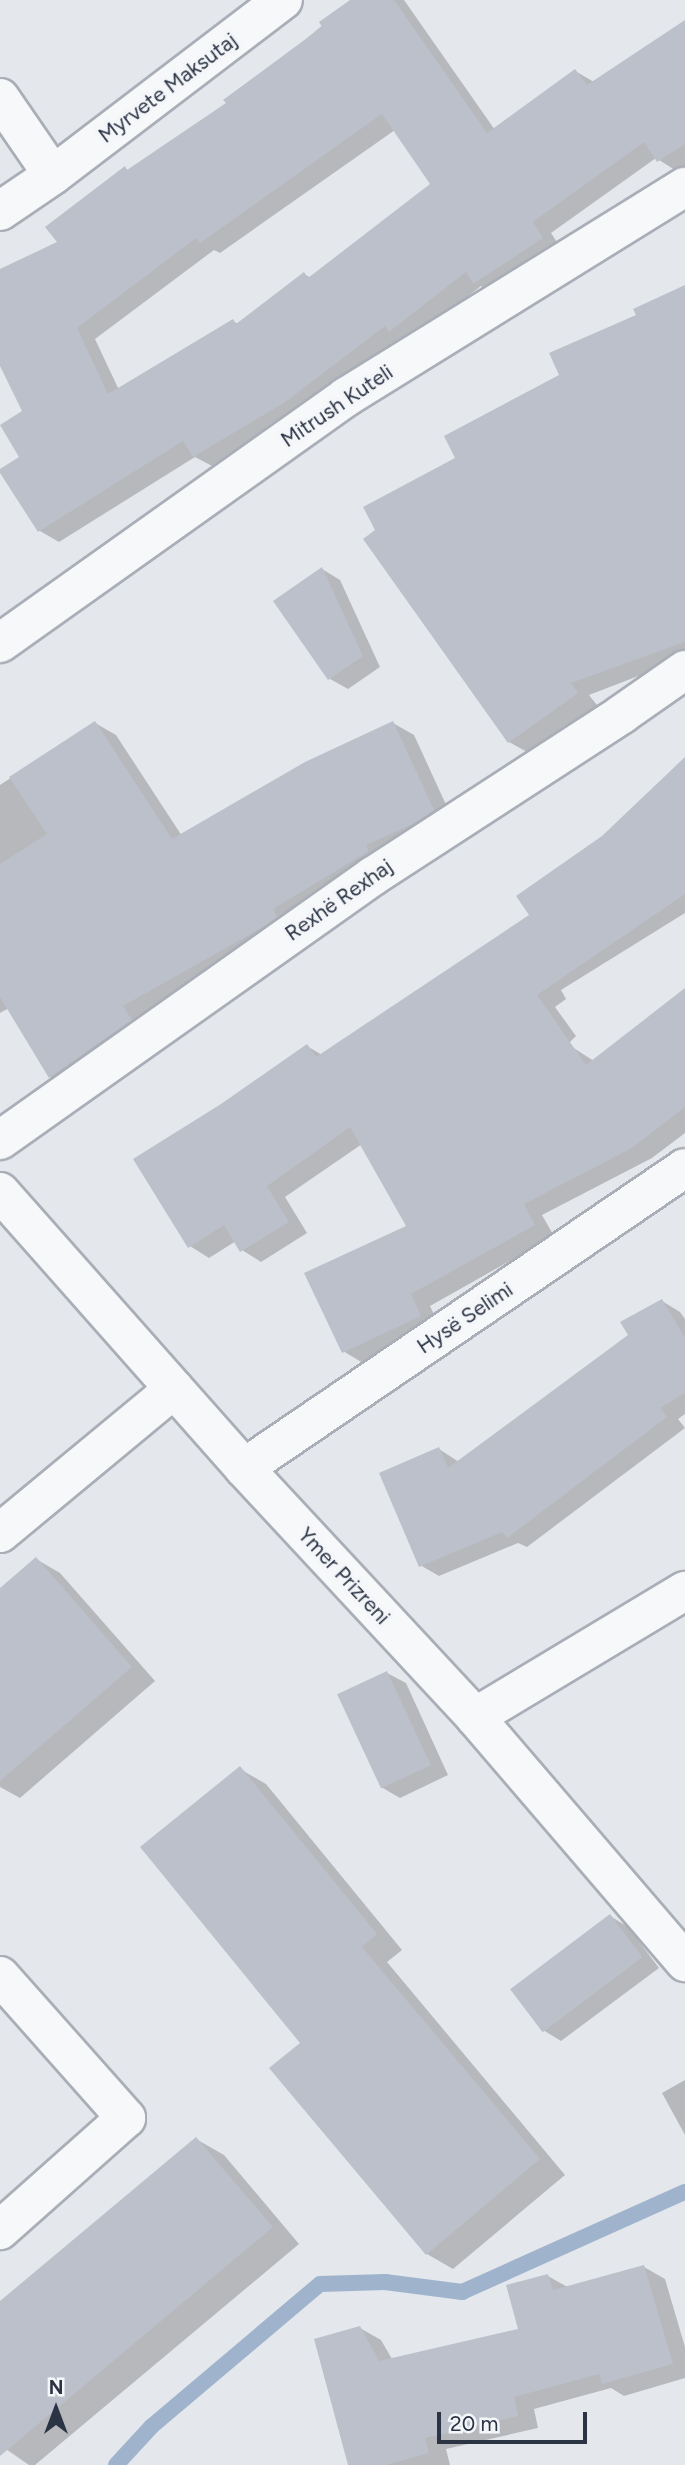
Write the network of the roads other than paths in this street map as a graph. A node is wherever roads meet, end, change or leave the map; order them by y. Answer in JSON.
{"nodes":[{"id":1,"x":283,"y":0,"type":"edge"},
{"id":2,"x":0,"y":98,"type":"edge"},
{"id":3,"x":53,"y":175,"type":"junction"},
{"id":4,"x":685,"y":187,"type":"edge"},
{"id":5,"x":0,"y":211,"type":"edge"},
{"id":6,"x":0,"y":643,"type":"edge"},
{"id":7,"x":685,"y":670,"type":"edge"},
{"id":8,"x":0,"y":1140,"type":"edge"},
{"id":9,"x":685,"y":1168,"type":"edge"},
{"id":10,"x":0,"y":1192,"type":"edge"},
{"id":11,"x":174,"y":1389,"type":"junction"},
{"id":12,"x":244,"y":1468,"type":"junction"},
{"id":13,"x":0,"y":1533,"type":"edge"},
{"id":14,"x":685,"y":1591,"type":"edge"},
{"id":15,"x":475,"y":1717,"type":"junction"},
{"id":16,"x":685,"y":1962,"type":"edge"},
{"id":17,"x":0,"y":1976,"type":"edge"},
{"id":18,"x":0,"y":2230,"type":"edge"}],
"edges":[{"from":1,"to":3,"type":"street","name":"Myrvete Maksutaj"},
{"from":2,"to":3,"type":"street"},
{"from":3,"to":5,"type":"street","name":"Myrvete Maksutaj"},
{"from":4,"to":6,"type":"street","name":"Mitrush Kuteli"},
{"from":7,"to":8,"type":"street","name":"Rexhë Rexhaj"},
{"from":9,"to":12,"type":"street","name":"Hysë Selimi"},
{"from":10,"to":11,"type":"street","name":"Ymer Prizreni"},
{"from":11,"to":12,"type":"street","name":"Ymer Prizreni"},
{"from":11,"to":13,"type":"street"},
{"from":12,"to":15,"type":"street","name":"Ymer Prizreni"},
{"from":14,"to":15,"type":"street"},
{"from":15,"to":16,"type":"street","name":"Ymer Prizreni"},
{"from":17,"to":18,"type":"street"}]}
